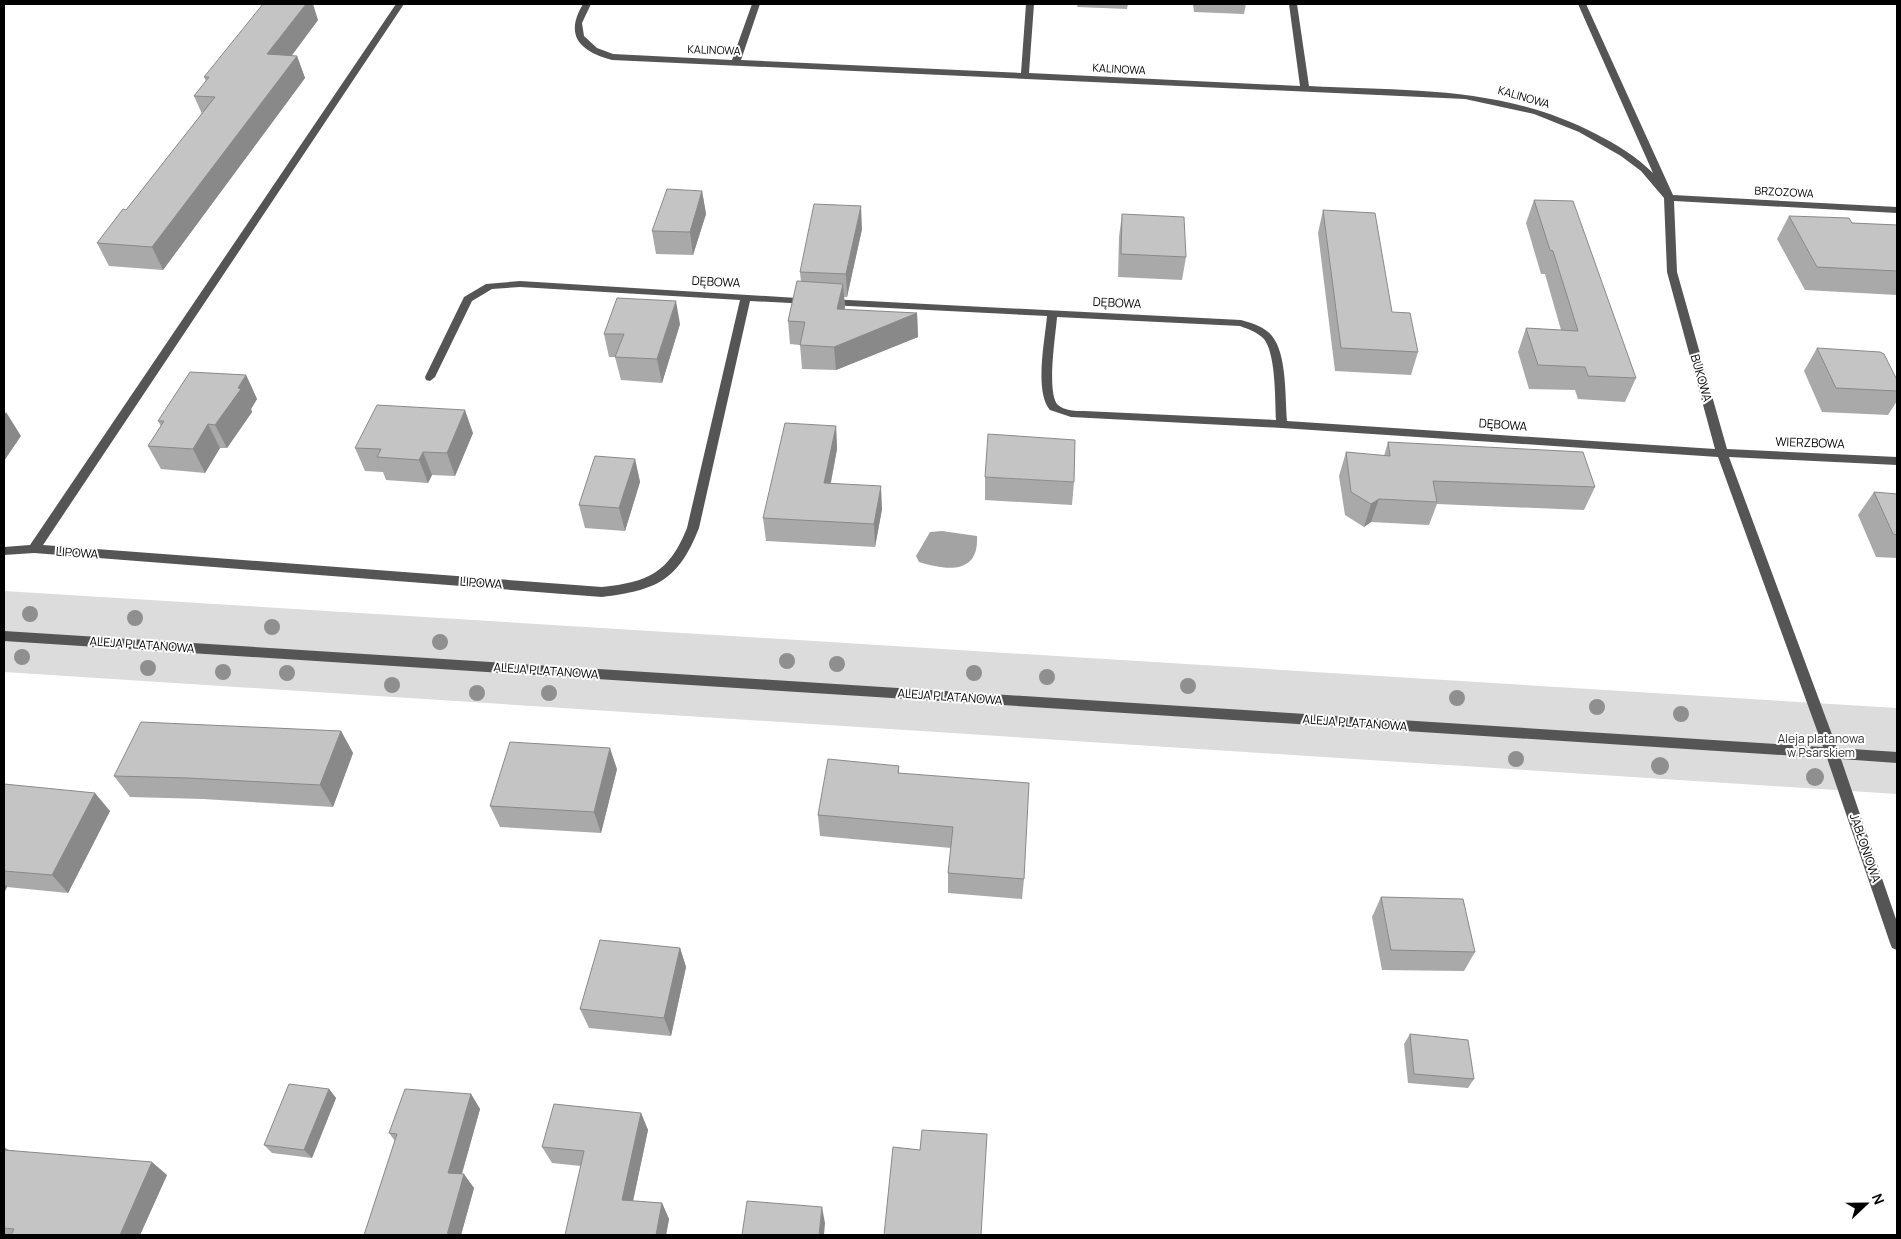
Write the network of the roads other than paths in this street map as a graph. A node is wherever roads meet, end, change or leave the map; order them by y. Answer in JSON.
{"nodes":[{"id":1,"x":400,"y":4,"type":"edge"},
{"id":2,"x":587,"y":4,"type":"edge"},
{"id":3,"x":756,"y":4,"type":"edge"},
{"id":4,"x":1030,"y":4,"type":"edge"},
{"id":5,"x":1293,"y":4,"type":"edge"},
{"id":6,"x":1582,"y":4,"type":"edge"},
{"id":7,"x":736,"y":62,"type":"junction"},
{"id":8,"x":1025,"y":76,"type":"junction"},
{"id":9,"x":1305,"y":88,"type":"junction"},
{"id":10,"x":1669,"y":198,"type":"junction"},
{"id":11,"x":1897,"y":210,"type":"edge"},
{"id":12,"x":746,"y":298,"type":"junction"},
{"id":13,"x":1052,"y":314,"type":"junction"},
{"id":14,"x":430,"y":377,"type":"dead end"},
{"id":15,"x":1282,"y":424,"type":"junction"},
{"id":16,"x":1722,"y":454,"type":"junction"},
{"id":17,"x":1897,"y":461,"type":"edge"},
{"id":18,"x":34,"y":549,"type":"junction"},
{"id":19,"x":4,"y":551,"type":"edge"},
{"id":20,"x":4,"y":636,"type":"edge"},
{"id":21,"x":1832,"y":753,"type":"junction"},
{"id":22,"x":1897,"y":757,"type":"edge"},
{"id":23,"x":1897,"y":943,"type":"edge"}],
"edges":[{"from":1,"to":18,"type":"street"},
{"from":2,"to":7,"type":"street","name":"KALINOWA"},
{"from":3,"to":7,"type":"street"},
{"from":4,"to":8,"type":"street"},
{"from":5,"to":9,"type":"street"},
{"from":6,"to":10,"type":"street","name":"BUKOWA"},
{"from":7,"to":8,"type":"street","name":"KALINOWA"},
{"from":8,"to":9,"type":"street","name":"KALINOWA"},
{"from":9,"to":10,"type":"street","name":"KALINOWA"},
{"from":10,"to":11,"type":"street","name":"BRZOZOWA"},
{"from":10,"to":16,"type":"street","name":"BUKOWA"},
{"from":12,"to":13,"type":"street","name":"DĘBOWA"},
{"from":12,"to":14,"type":"street","name":"DĘBOWA"},
{"from":12,"to":18,"type":"street","name":"LIPOWA"},
{"from":13,"to":15,"type":"street","name":"DĘBOWA"},
{"from":13,"to":15,"type":"street","name":"DĘBOWA"},
{"from":15,"to":16,"type":"street","name":"DĘBOWA"},
{"from":16,"to":17,"type":"street","name":"WIERZBOWA"},
{"from":16,"to":21,"type":"street","name":"BUKOWA"},
{"from":18,"to":19,"type":"street","name":"LIPOWA"},
{"from":20,"to":21,"type":"street","name":"ALEJA PLATANOWA"},
{"from":21,"to":22,"type":"street","name":"ALEJA PLATANOWA"},
{"from":21,"to":23,"type":"street","name":"JABŁONIOWA"}]}
